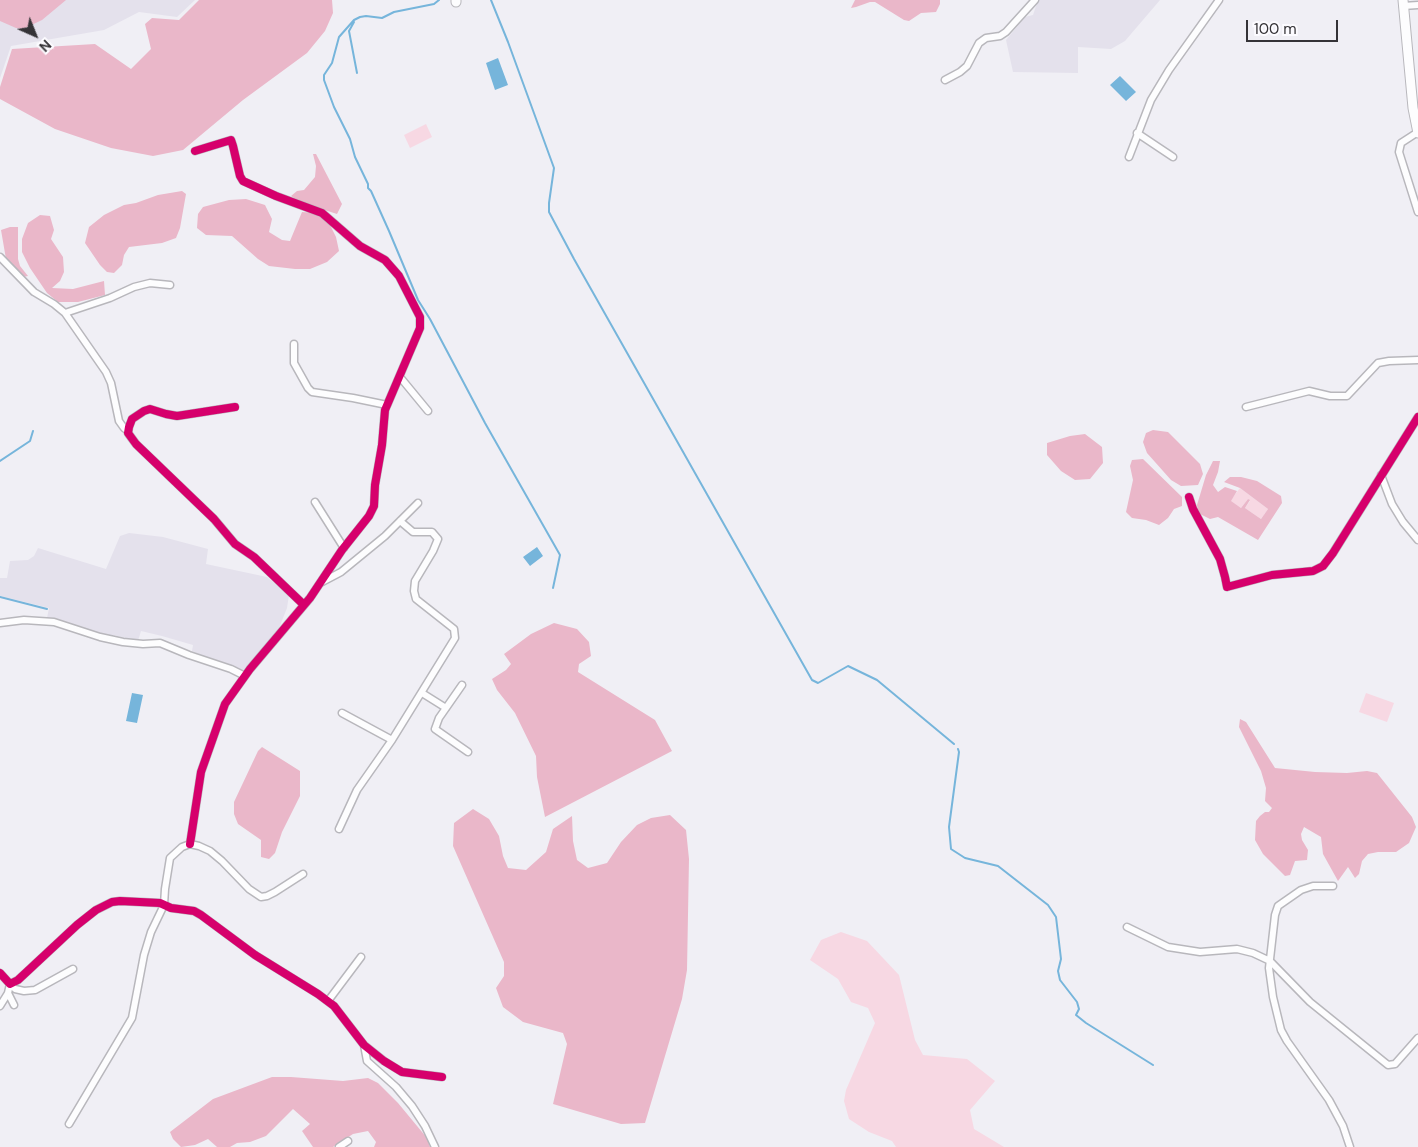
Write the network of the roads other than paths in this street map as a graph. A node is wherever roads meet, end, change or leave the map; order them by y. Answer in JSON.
{"nodes":[{"id":1,"x":1035,"y":0,"type":"edge"},
{"id":2,"x":1219,"y":0,"type":"edge"},
{"id":3,"x":1403,"y":3,"type":"edge"},
{"id":4,"x":1418,"y":5,"type":"edge"},
{"id":5,"x":945,"y":80,"type":"dead end"},
{"id":6,"x":1137,"y":133,"type":"junction"},
{"id":7,"x":1418,"y":133,"type":"edge"},
{"id":8,"x":195,"y":151,"type":"dead end"},
{"id":9,"x":1173,"y":157,"type":"dead end"},
{"id":10,"x":1129,"y":158,"type":"dead end"},
{"id":11,"x":1418,"y":212,"type":"edge"},
{"id":12,"x":0,"y":257,"type":"edge"},
{"id":13,"x":170,"y":285,"type":"dead end"},
{"id":14,"x":65,"y":313,"type":"junction"},
{"id":15,"x":294,"y":344,"type":"dead end"},
{"id":16,"x":1418,"y":360,"type":"edge"},
{"id":17,"x":400,"y":377,"type":"junction"},
{"id":18,"x":387,"y":406,"type":"junction"},
{"id":19,"x":235,"y":407,"type":"dead end"},
{"id":20,"x":1246,"y":407,"type":"dead end"},
{"id":21,"x":428,"y":411,"type":"dead end"},
{"id":22,"x":1418,"y":417,"type":"edge"},
{"id":23,"x":128,"y":431,"type":"junction"},
{"id":24,"x":1381,"y":475,"type":"junction"},
{"id":25,"x":1189,"y":497,"type":"dead end"},
{"id":26,"x":314,"y":502,"type":"dead end"},
{"id":27,"x":418,"y":503,"type":"dead end"},
{"id":28,"x":400,"y":521,"type":"junction"},
{"id":29,"x":1418,"y":540,"type":"edge"},
{"id":30,"x":344,"y":548,"type":"junction"},
{"id":31,"x":320,"y":582,"type":"junction"},
{"id":32,"x":304,"y":605,"type":"junction"},
{"id":33,"x":0,"y":624,"type":"edge"},
{"id":34,"x":245,"y":676,"type":"junction"},
{"id":35,"x":462,"y":685,"type":"dead end"},
{"id":36,"x":422,"y":693,"type":"junction"},
{"id":37,"x":446,"y":708,"type":"junction"},
{"id":38,"x":342,"y":713,"type":"dead end"},
{"id":39,"x":392,"y":740,"type":"junction"},
{"id":40,"x":468,"y":752,"type":"dead end"},
{"id":41,"x":339,"y":829,"type":"dead end"},
{"id":42,"x":190,"y":844,"type":"junction"},
{"id":43,"x":302,"y":874,"type":"dead end"},
{"id":44,"x":1333,"y":886,"type":"dead end"},
{"id":45,"x":164,"y":905,"type":"junction"},
{"id":46,"x":1127,"y":927,"type":"dead end"},
{"id":47,"x":361,"y":957,"type":"dead end"},
{"id":48,"x":1270,"y":961,"type":"junction"},
{"id":49,"x":73,"y":969,"type":"dead end"},
{"id":50,"x":0,"y":973,"type":"edge"},
{"id":51,"x":10,"y":984,"type":"junction"},
{"id":52,"x":8,"y":993,"type":"junction"},
{"id":53,"x":328,"y":1001,"type":"junction"},
{"id":54,"x":14,"y":1005,"type":"dead end"},
{"id":55,"x":0,"y":1006,"type":"edge"},
{"id":56,"x":1418,"y":1038,"type":"edge"},
{"id":57,"x":364,"y":1045,"type":"junction"},
{"id":58,"x":442,"y":1077,"type":"dead end"},
{"id":59,"x":69,"y":1124,"type":"dead end"},
{"id":60,"x":348,"y":1141,"type":"dead end"},
{"id":61,"x":339,"y":1147,"type":"edge"},
{"id":62,"x":435,"y":1147,"type":"edge"},
{"id":63,"x":1350,"y":1147,"type":"edge"}],
"edges":[{"from":1,"to":5,"type":"street"},
{"from":2,"to":6,"type":"street"},
{"from":3,"to":4,"type":"street"},
{"from":3,"to":7,"type":"street"},
{"from":6,"to":9,"type":"street"},
{"from":6,"to":10,"type":"street"},
{"from":7,"to":11,"type":"street"},
{"from":8,"to":17,"type":"street"},
{"from":12,"to":14,"type":"street"},
{"from":13,"to":14,"type":"street"},
{"from":14,"to":23,"type":"street"},
{"from":15,"to":18,"type":"street"},
{"from":16,"to":20,"type":"street"},
{"from":17,"to":18,"type":"street"},
{"from":17,"to":21,"type":"street"},
{"from":18,"to":30,"type":"street"},
{"from":19,"to":23,"type":"street"},
{"from":22,"to":24,"type":"street"},
{"from":23,"to":32,"type":"street"},
{"from":24,"to":25,"type":"street"},
{"from":24,"to":29,"type":"street"},
{"from":26,"to":30,"type":"street"},
{"from":27,"to":28,"type":"street"},
{"from":28,"to":31,"type":"street"},
{"from":28,"to":36,"type":"street"},
{"from":30,"to":31,"type":"street"},
{"from":31,"to":32,"type":"street"},
{"from":32,"to":34,"type":"street"},
{"from":33,"to":34,"type":"street"},
{"from":34,"to":42,"type":"street"},
{"from":35,"to":37,"type":"street"},
{"from":36,"to":37,"type":"street"},
{"from":36,"to":39,"type":"street"},
{"from":37,"to":40,"type":"street"},
{"from":38,"to":39,"type":"street"},
{"from":39,"to":41,"type":"street"},
{"from":42,"to":43,"type":"street"},
{"from":42,"to":45,"type":"street"},
{"from":44,"to":48,"type":"street"},
{"from":45,"to":51,"type":"street"},
{"from":45,"to":53,"type":"street"},
{"from":45,"to":59,"type":"street"},
{"from":46,"to":48,"type":"street"},
{"from":47,"to":53,"type":"street"},
{"from":48,"to":56,"type":"street"},
{"from":48,"to":63,"type":"street"},
{"from":49,"to":51,"type":"street"},
{"from":50,"to":51,"type":"street"},
{"from":51,"to":52,"type":"street"},
{"from":52,"to":54,"type":"street"},
{"from":52,"to":55,"type":"street"},
{"from":53,"to":57,"type":"street"},
{"from":57,"to":58,"type":"street"},
{"from":57,"to":62,"type":"street"},
{"from":60,"to":61,"type":"street"}]}
